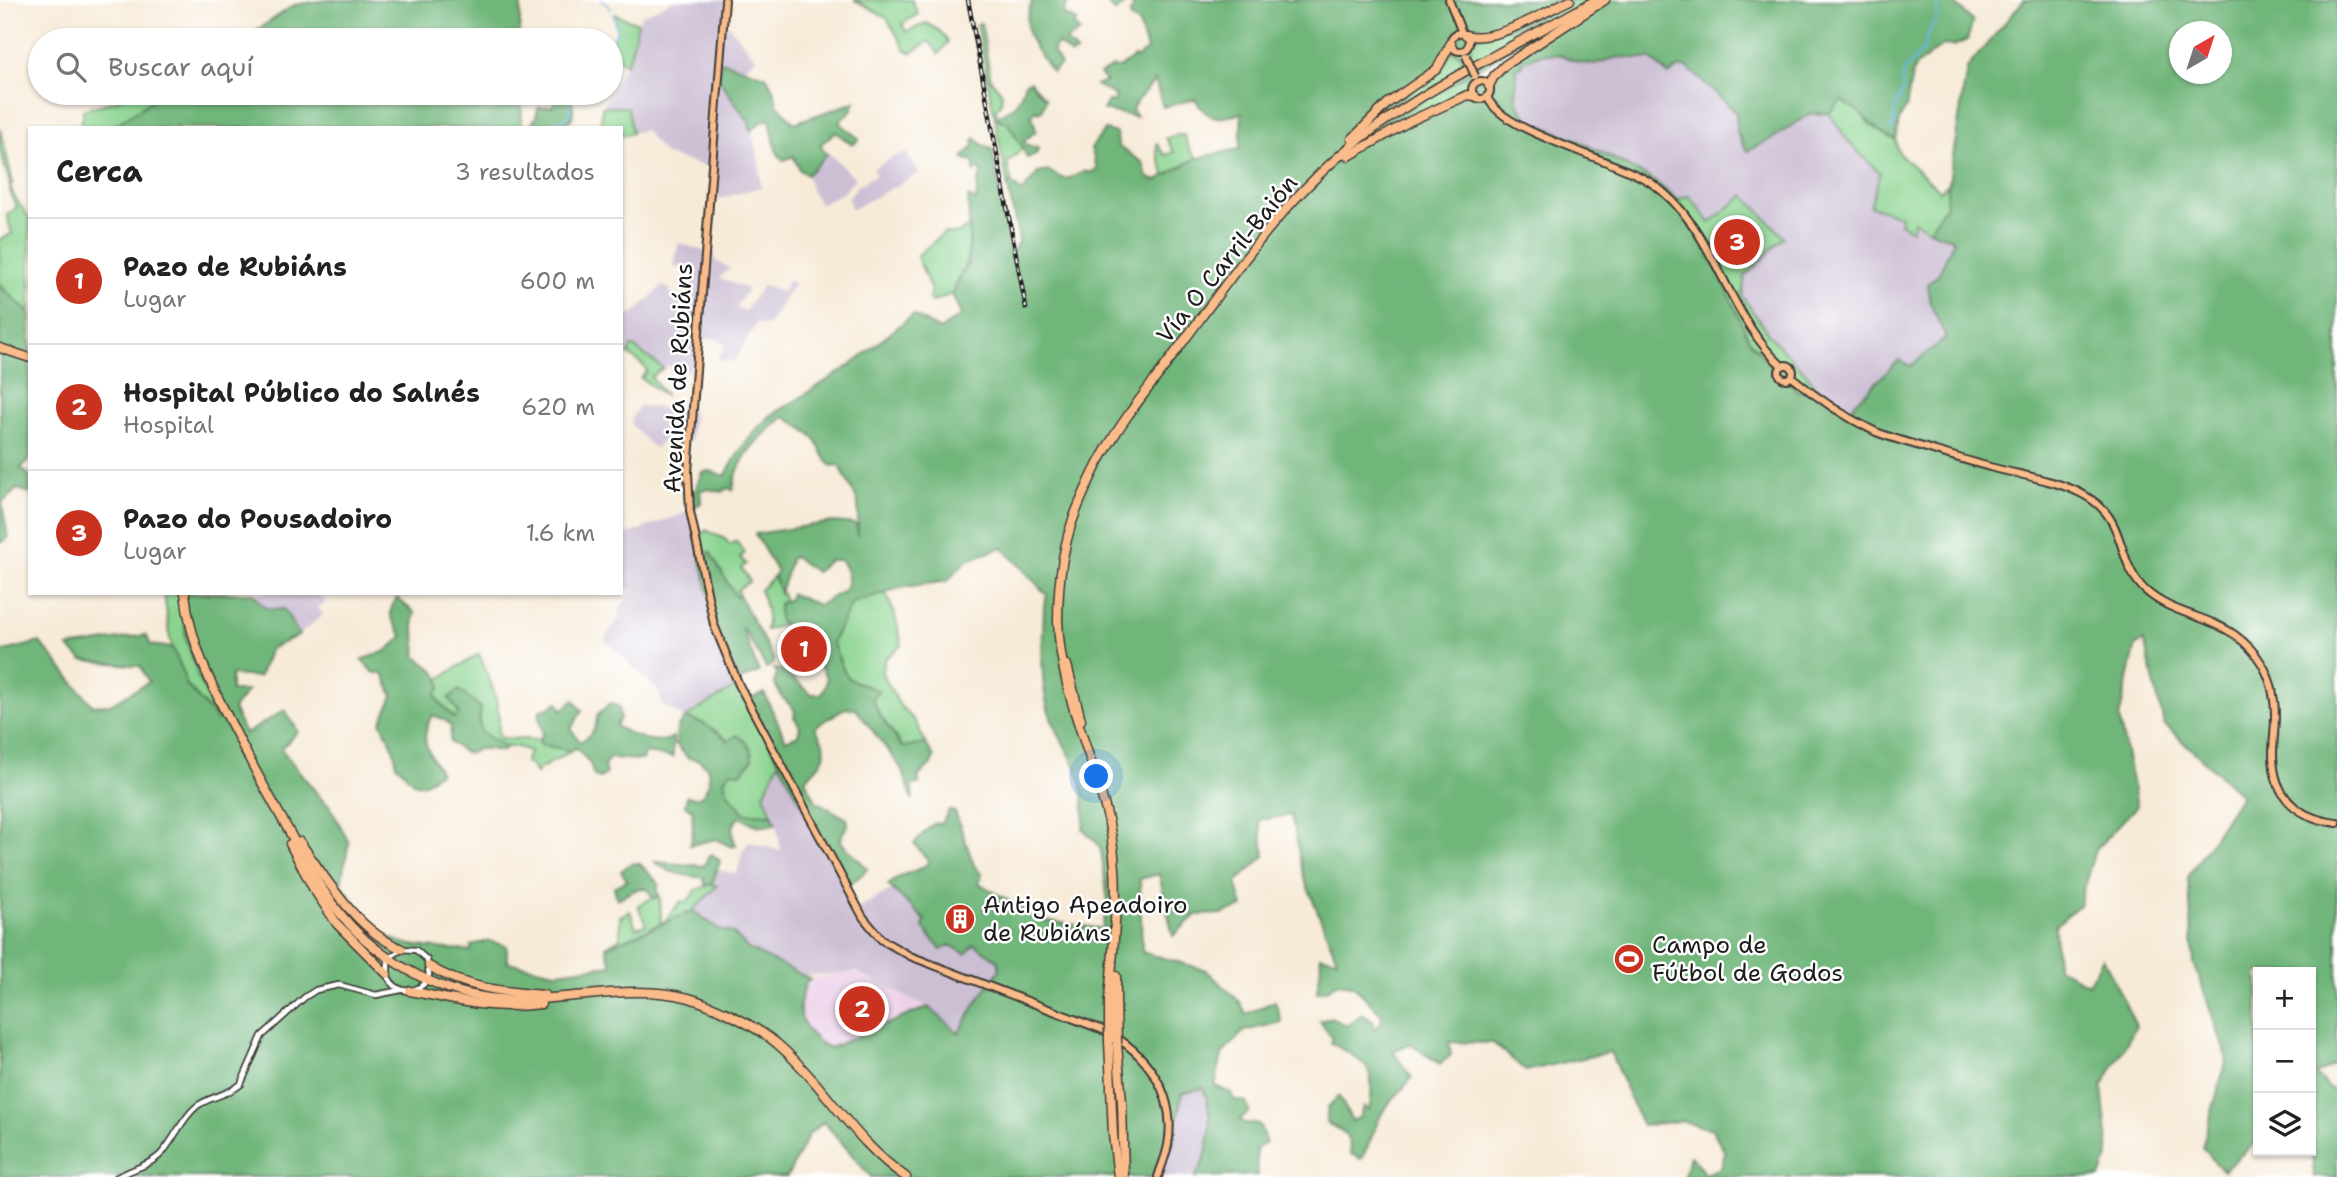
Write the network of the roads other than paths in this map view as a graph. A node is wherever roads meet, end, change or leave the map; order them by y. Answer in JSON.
{"nodes":[{"id":1,"x":725,"y":0,"type":"edge"},
{"id":2,"x":1449,"y":0,"type":"edge"},
{"id":3,"x":1570,"y":0,"type":"edge"},
{"id":4,"x":1596,"y":0,"type":"edge"},
{"id":5,"x":1605,"y":0,"type":"edge"},
{"id":6,"x":1456,"y":20,"type":"junction"},
{"id":7,"x":1464,"y":34,"type":"junction"},
{"id":8,"x":1453,"y":39,"type":"junction"},
{"id":9,"x":1464,"y":53,"type":"junction"},
{"id":10,"x":1476,"y":79,"type":"junction"},
{"id":11,"x":1489,"y":86,"type":"junction"},
{"id":12,"x":1475,"y":96,"type":"junction"},
{"id":13,"x":1487,"y":96,"type":"junction"},
{"id":14,"x":1319,"y":176,"type":"junction"},
{"id":15,"x":1283,"y":212,"type":"junction"},
{"id":16,"x":0,"y":348,"type":"edge"},
{"id":17,"x":28,"y":357,"type":"edge"},
{"id":18,"x":185,"y":595,"type":"edge"},
{"id":19,"x":265,"y":790,"type":"junction"},
{"id":20,"x":2337,"y":823,"type":"edge"},
{"id":21,"x":402,"y":949,"type":"junction"},
{"id":22,"x":392,"y":956,"type":"dead end"},
{"id":23,"x":388,"y":962,"type":"dead end"},
{"id":24,"x":429,"y":971,"type":"joint"},
{"id":25,"x":388,"y":977,"type":"junction"},
{"id":26,"x":425,"y":984,"type":"dead end"},
{"id":27,"x":406,"y":991,"type":"junction"},
{"id":28,"x":379,"y":995,"type":"junction"},
{"id":29,"x":575,"y":996,"type":"junction"},
{"id":30,"x":1113,"y":1043,"type":"junction"},
{"id":31,"x":117,"y":1177,"type":"edge"},
{"id":32,"x":904,"y":1177,"type":"edge"},
{"id":33,"x":1118,"y":1177,"type":"edge"},
{"id":34,"x":1124,"y":1177,"type":"edge"},
{"id":35,"x":1157,"y":1177,"type":"edge"}],
"edges":[{"from":1,"to":35,"type":"main road","name":"Avenida de Rubiáns"},
{"from":2,"to":6,"type":"main road"},
{"from":3,"to":7,"type":"highway"},
{"from":4,"to":14,"type":"highway","name":"Vía O Carril-Baión"},
{"from":5,"to":11,"type":"highway"},
{"from":6,"to":7,"type":"main road"},
{"from":6,"to":8,"type":"main road"},
{"from":7,"to":8,"type":"main road"},
{"from":7,"to":9,"type":"main road"},
{"from":8,"to":9,"type":"main road"},
{"from":8,"to":14,"type":"highway"},
{"from":9,"to":10,"type":"main road","bridge":true},
{"from":10,"to":11,"type":"main road"},
{"from":10,"to":12,"type":"main road"},
{"from":11,"to":13,"type":"main road"},
{"from":12,"to":13,"type":"main road"},
{"from":12,"to":15,"type":"highway"},
{"from":13,"to":20,"type":"main road"},
{"from":14,"to":15,"type":"highway","name":"Vía O Carril-Baión"},
{"from":15,"to":30,"type":"highway","name":"Vía O Carril-Baión","bridge":true},
{"from":16,"to":17,"type":"highway"},
{"from":18,"to":19,"type":"highway"},
{"from":19,"to":21,"type":"highway"},
{"from":19,"to":25,"type":"highway"},
{"from":19,"to":29,"type":"highway"},
{"from":21,"to":22,"type":"street"},
{"from":21,"to":24,"type":"street"},
{"from":23,"to":25,"type":"street"},
{"from":24,"to":29,"type":"highway"},
{"from":25,"to":27,"type":"street"},
{"from":25,"to":28,"type":"street"},
{"from":26,"to":27,"type":"street"},
{"from":27,"to":28,"type":"street"},
{"from":27,"to":29,"type":"highway"},
{"from":28,"to":31,"type":"street"},
{"from":29,"to":32,"type":"highway"},
{"from":30,"to":33,"type":"highway","name":"Vía O Carril-Baión"},
{"from":30,"to":34,"type":"highway","name":"Vía O Carril-Baión"}]}
